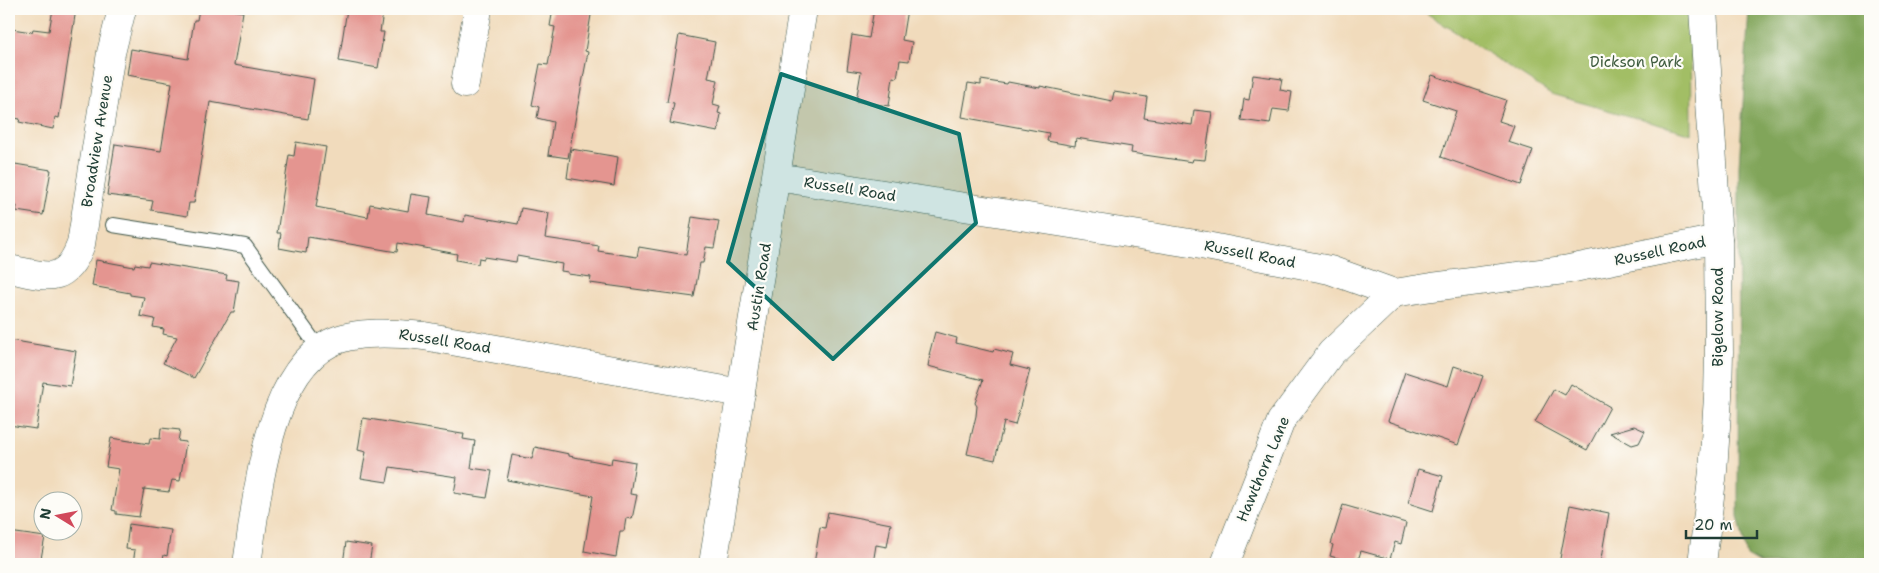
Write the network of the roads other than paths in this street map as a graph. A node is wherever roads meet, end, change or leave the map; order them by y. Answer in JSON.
{"nodes":[{"id":1,"x":122,"y":9,"type":"edge"},
{"id":2,"x":478,"y":9,"type":"edge"},
{"id":3,"x":803,"y":9,"type":"edge"},
{"id":4,"x":1703,"y":9,"type":"edge"},
{"id":5,"x":465,"y":84,"type":"dead end"},
{"id":6,"x":777,"y":177,"type":"junction"},
{"id":7,"x":113,"y":225,"type":"dead end"},
{"id":8,"x":1718,"y":239,"type":"junction"},
{"id":9,"x":9,"y":269,"type":"edge"},
{"id":10,"x":1394,"y":293,"type":"junction"},
{"id":11,"x":320,"y":350,"type":"junction"},
{"id":12,"x":741,"y":393,"type":"junction"},
{"id":13,"x":247,"y":564,"type":"edge"},
{"id":14,"x":713,"y":564,"type":"edge"},
{"id":15,"x":1225,"y":564,"type":"edge"},
{"id":16,"x":1703,"y":564,"type":"edge"}],
"edges":[{"from":1,"to":9,"type":"street","name":"Broadview Avenue"},
{"from":2,"to":5,"type":"street"},
{"from":3,"to":6,"type":"street","name":"Austin Road"},
{"from":4,"to":8,"type":"street","name":"Bigelow Road"},
{"from":6,"to":10,"type":"street","name":"Russell Road"},
{"from":6,"to":12,"type":"street","name":"Austin Road"},
{"from":7,"to":11,"type":"lane"},
{"from":8,"to":10,"type":"street","name":"Russell Road"},
{"from":8,"to":16,"type":"street","name":"Bigelow Road"},
{"from":10,"to":15,"type":"street","name":"Hawthorn Lane"},
{"from":11,"to":12,"type":"street","name":"Russell Road"},
{"from":11,"to":13,"type":"street","name":"Russell Road"},
{"from":12,"to":14,"type":"street","name":"Austin Road"}]}
